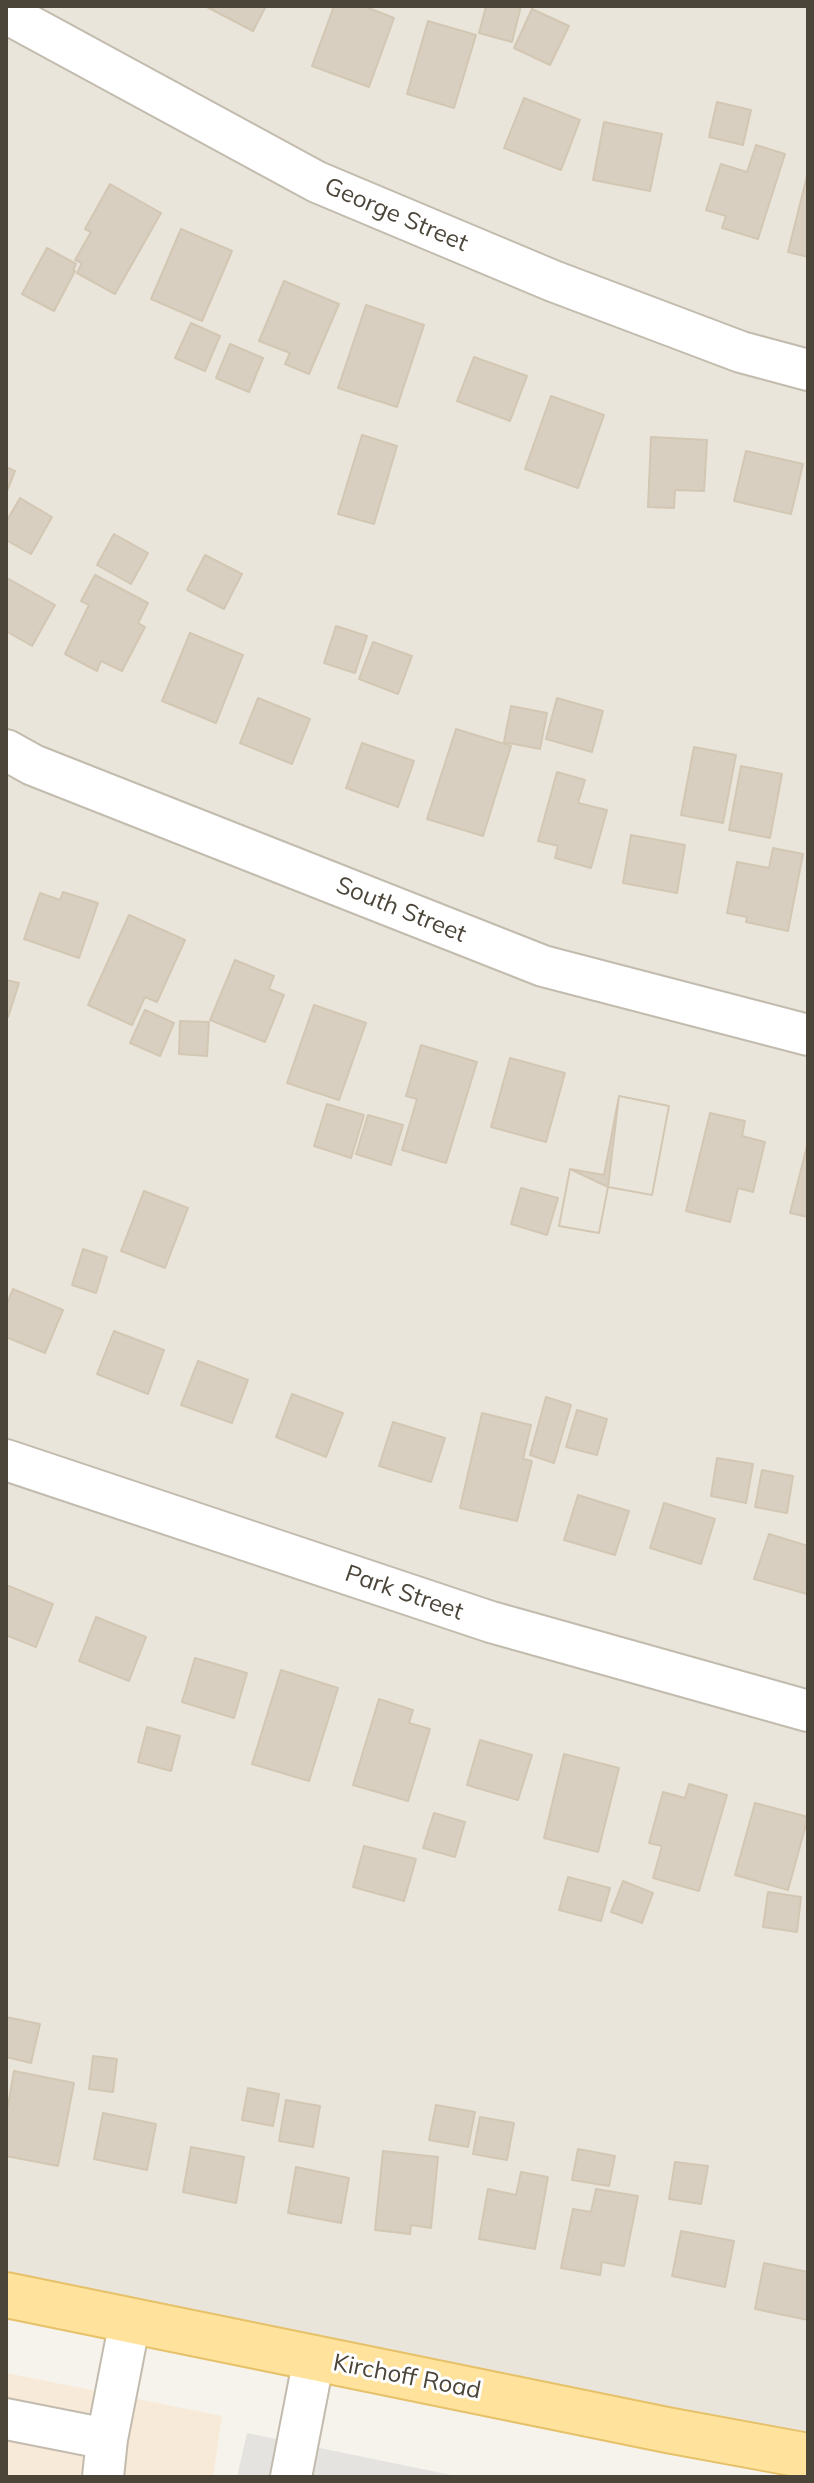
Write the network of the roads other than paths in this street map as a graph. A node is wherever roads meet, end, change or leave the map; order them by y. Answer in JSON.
{"nodes":[{"id":1,"x":6,"y":13,"type":"edge"},
{"id":2,"x":808,"y":370,"type":"edge"},
{"id":3,"x":6,"y":750,"type":"edge"},
{"id":4,"x":808,"y":1035,"type":"edge"},
{"id":5,"x":6,"y":1460,"type":"edge"},
{"id":6,"x":808,"y":1711,"type":"edge"},
{"id":7,"x":6,"y":2295,"type":"edge"},
{"id":8,"x":130,"y":2321,"type":"junction"},
{"id":9,"x":314,"y":2358,"type":"junction"},
{"id":10,"x":6,"y":2419,"type":"edge"},
{"id":11,"x":808,"y":2456,"type":"edge"},
{"id":12,"x":105,"y":2458,"type":"edge"},
{"id":13,"x":291,"y":2477,"type":"edge"}],
"edges":[{"from":1,"to":2,"type":"street","name":"George Street"},
{"from":3,"to":4,"type":"street","name":"South Street"},
{"from":5,"to":6,"type":"street","name":"Park Street"},
{"from":7,"to":8,"type":"main road","name":"Kirchoff Road"},
{"from":8,"to":9,"type":"main road","name":"Kirchoff Road"},
{"from":8,"to":12,"type":"street"},
{"from":9,"to":11,"type":"main road","name":"Kirchoff Road"},
{"from":9,"to":13,"type":"street"},
{"from":10,"to":12,"type":"street"}]}
